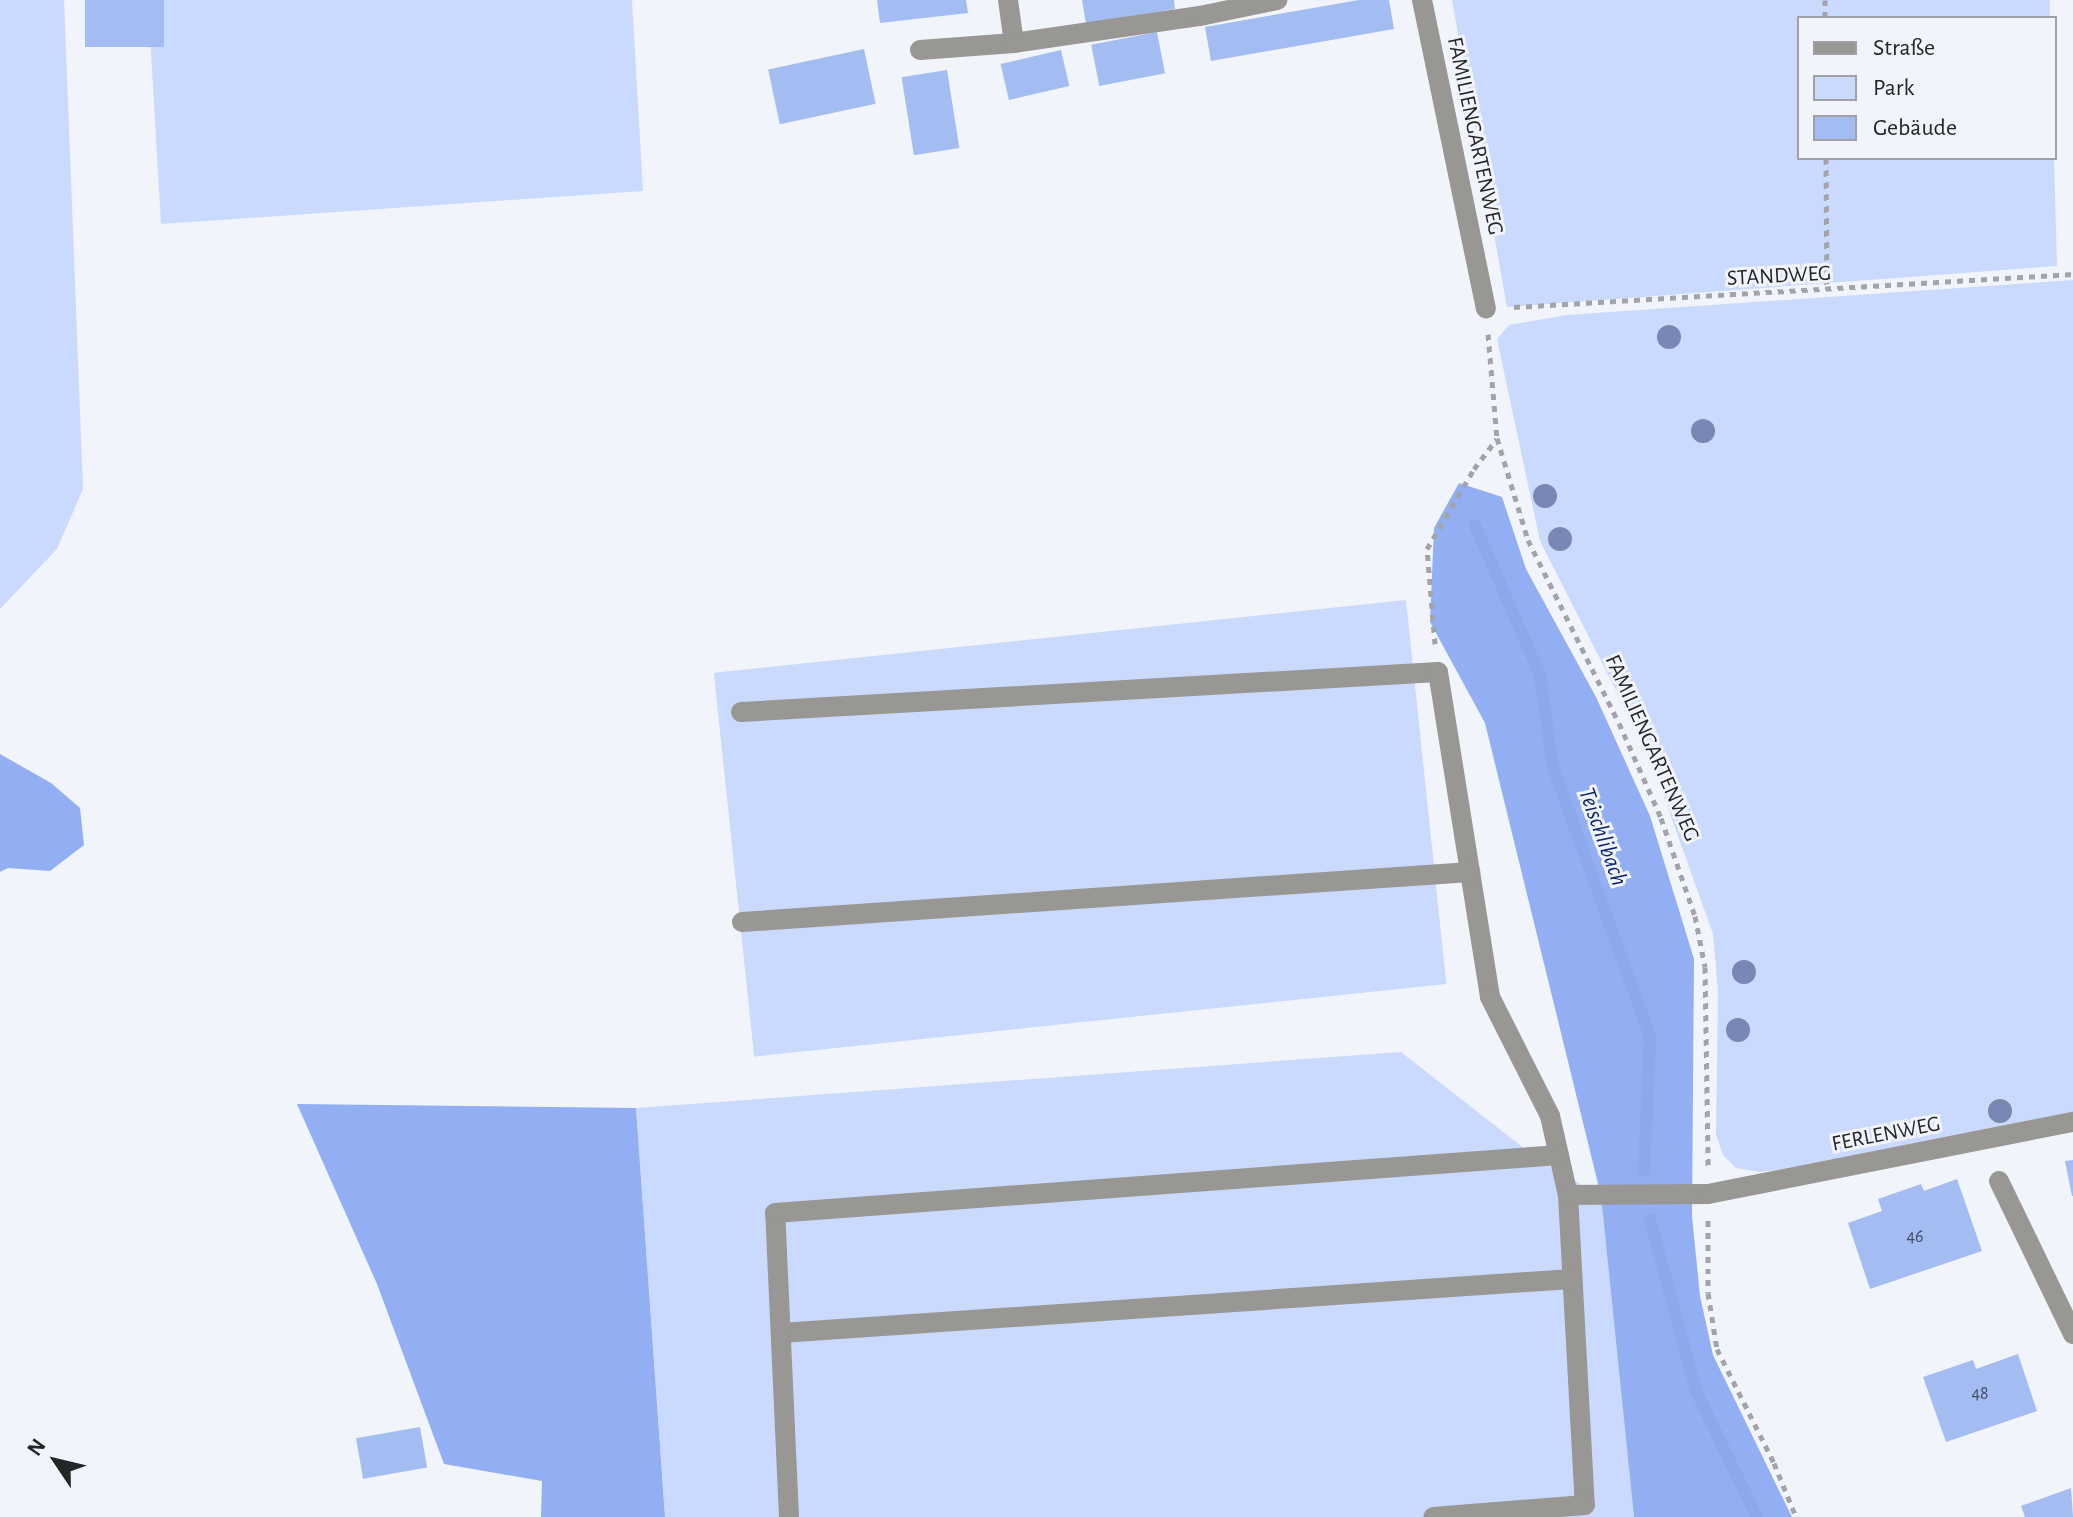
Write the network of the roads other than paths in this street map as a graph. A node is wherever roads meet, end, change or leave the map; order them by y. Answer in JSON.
{"nodes":[{"id":1,"x":1008,"y":0,"type":"edge"},
{"id":2,"x":1277,"y":0,"type":"edge"},
{"id":3,"x":1422,"y":0,"type":"edge"},
{"id":4,"x":1199,"y":8,"type":"edge"},
{"id":5,"x":1014,"y":43,"type":"junction"},
{"id":6,"x":920,"y":50,"type":"dead end"},
{"id":7,"x":1486,"y":308,"type":"road end"},
{"id":8,"x":741,"y":712,"type":"dead end"},
{"id":9,"x":1470,"y":872,"type":"junction"},
{"id":10,"x":742,"y":922,"type":"dead end"},
{"id":11,"x":2073,"y":1122,"type":"edge"},
{"id":12,"x":1559,"y":1155,"type":"junction"},
{"id":13,"x":1999,"y":1181,"type":"dead end"},
{"id":14,"x":1568,"y":1195,"type":"junction"},
{"id":15,"x":1572,"y":1279,"type":"junction"},
{"id":16,"x":781,"y":1333,"type":"junction"},
{"id":17,"x":2073,"y":1334,"type":"edge"},
{"id":18,"x":789,"y":1517,"type":"edge"},
{"id":19,"x":1433,"y":1517,"type":"edge"}],
"edges":[{"from":1,"to":5,"type":"street"},
{"from":2,"to":4,"type":"street"},
{"from":3,"to":7,"type":"street","name":"FAMILIENGARTENWEG"},
{"from":4,"to":5,"type":"street"},
{"from":5,"to":6,"type":"street"},
{"from":8,"to":9,"type":"street"},
{"from":9,"to":10,"type":"street"},
{"from":9,"to":12,"type":"street"},
{"from":11,"to":14,"type":"street","name":"FERLENWEG"},
{"from":12,"to":14,"type":"street"},
{"from":12,"to":16,"type":"street"},
{"from":13,"to":17,"type":"street"},
{"from":14,"to":15,"type":"street"},
{"from":15,"to":16,"type":"street"},
{"from":15,"to":19,"type":"street"},
{"from":16,"to":18,"type":"street"}]}
